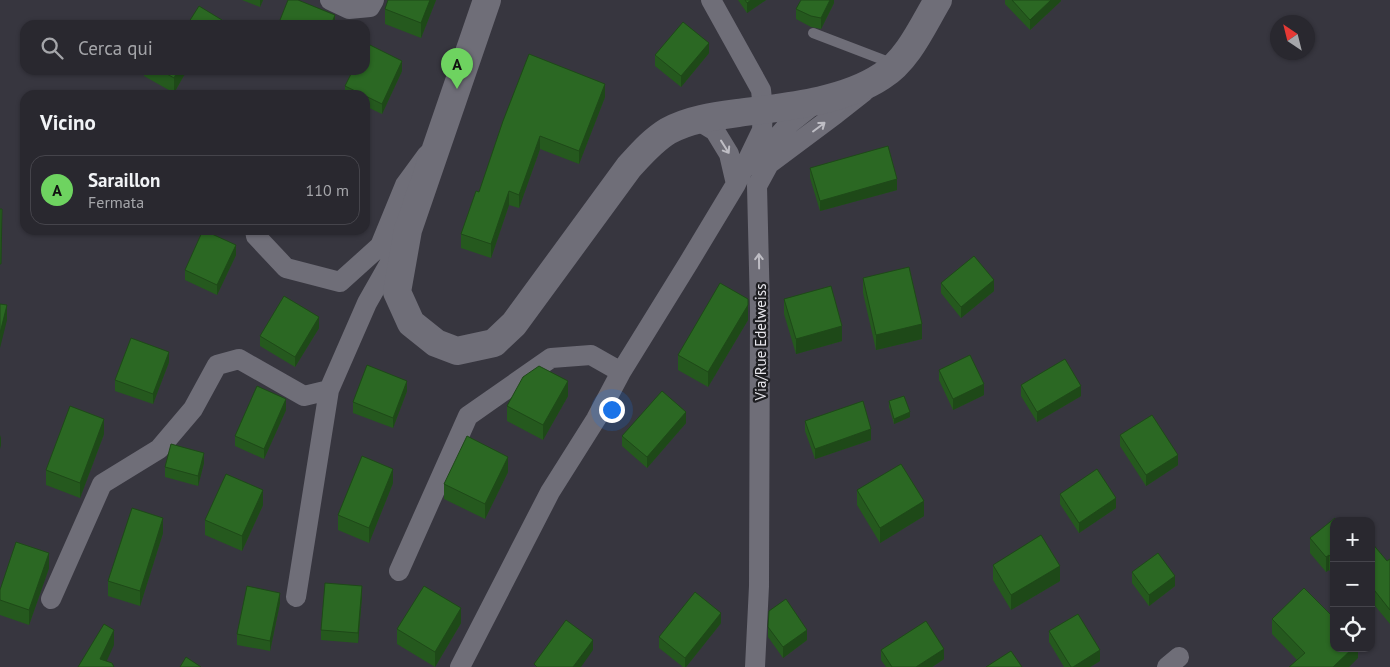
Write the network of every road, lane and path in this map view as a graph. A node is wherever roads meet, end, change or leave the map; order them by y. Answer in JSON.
{"nodes":[{"id":1,"x":330,"y":0,"type":"edge"},
{"id":2,"x":374,"y":0,"type":"edge"},
{"id":3,"x":487,"y":0,"type":"edge"},
{"id":4,"x":711,"y":0,"type":"edge"},
{"id":5,"x":938,"y":0,"type":"edge"},
{"id":6,"x":813,"y":33,"type":"dead end"},
{"id":7,"x":889,"y":70,"type":"junction"},
{"id":8,"x":820,"y":99,"type":"junction"},
{"id":9,"x":763,"y":110,"type":"junction"},
{"id":10,"x":698,"y":120,"type":"junction"},
{"id":11,"x":440,"y":137,"type":"junction"},
{"id":12,"x":736,"y":184,"type":"junction"},
{"id":13,"x":408,"y":230,"type":"junction"},
{"id":14,"x":256,"y":235,"type":"edge"},
{"id":15,"x":621,"y":372,"type":"junction"},
{"id":16,"x":329,"y":390,"type":"junction"},
{"id":17,"x":399,"y":571,"type":"dead end"},
{"id":18,"x":296,"y":597,"type":"dead end"},
{"id":19,"x":51,"y":599,"type":"dead end"},
{"id":20,"x":460,"y":667,"type":"edge"},
{"id":21,"x":755,"y":667,"type":"edge"}],
"edges":[{"from":1,"to":2,"type":"street"},
{"from":3,"to":11,"type":"main road"},
{"from":4,"to":9,"type":"street"},
{"from":5,"to":7,"type":"main road"},
{"from":6,"to":7,"type":"lane"},
{"from":7,"to":8,"type":"main road"},
{"from":21,"to":7,"type":"street","name":"Via/Rue Edelweiss","one_way":true},
{"from":8,"to":9,"type":"main road"},
{"from":8,"to":12,"type":"street"},
{"from":9,"to":10,"type":"main road"},
{"from":9,"to":12,"type":"street"},
{"from":10,"to":12,"type":"street","one_way":true},
{"from":10,"to":13,"type":"main road"},
{"from":11,"to":13,"type":"main road"},
{"from":11,"to":14,"type":"street"},
{"from":12,"to":15,"type":"street"},
{"from":13,"to":16,"type":"street"},
{"from":15,"to":17,"type":"street"},
{"from":15,"to":20,"type":"street"},
{"from":16,"to":18,"type":"street"},
{"from":16,"to":19,"type":"street"}]}
